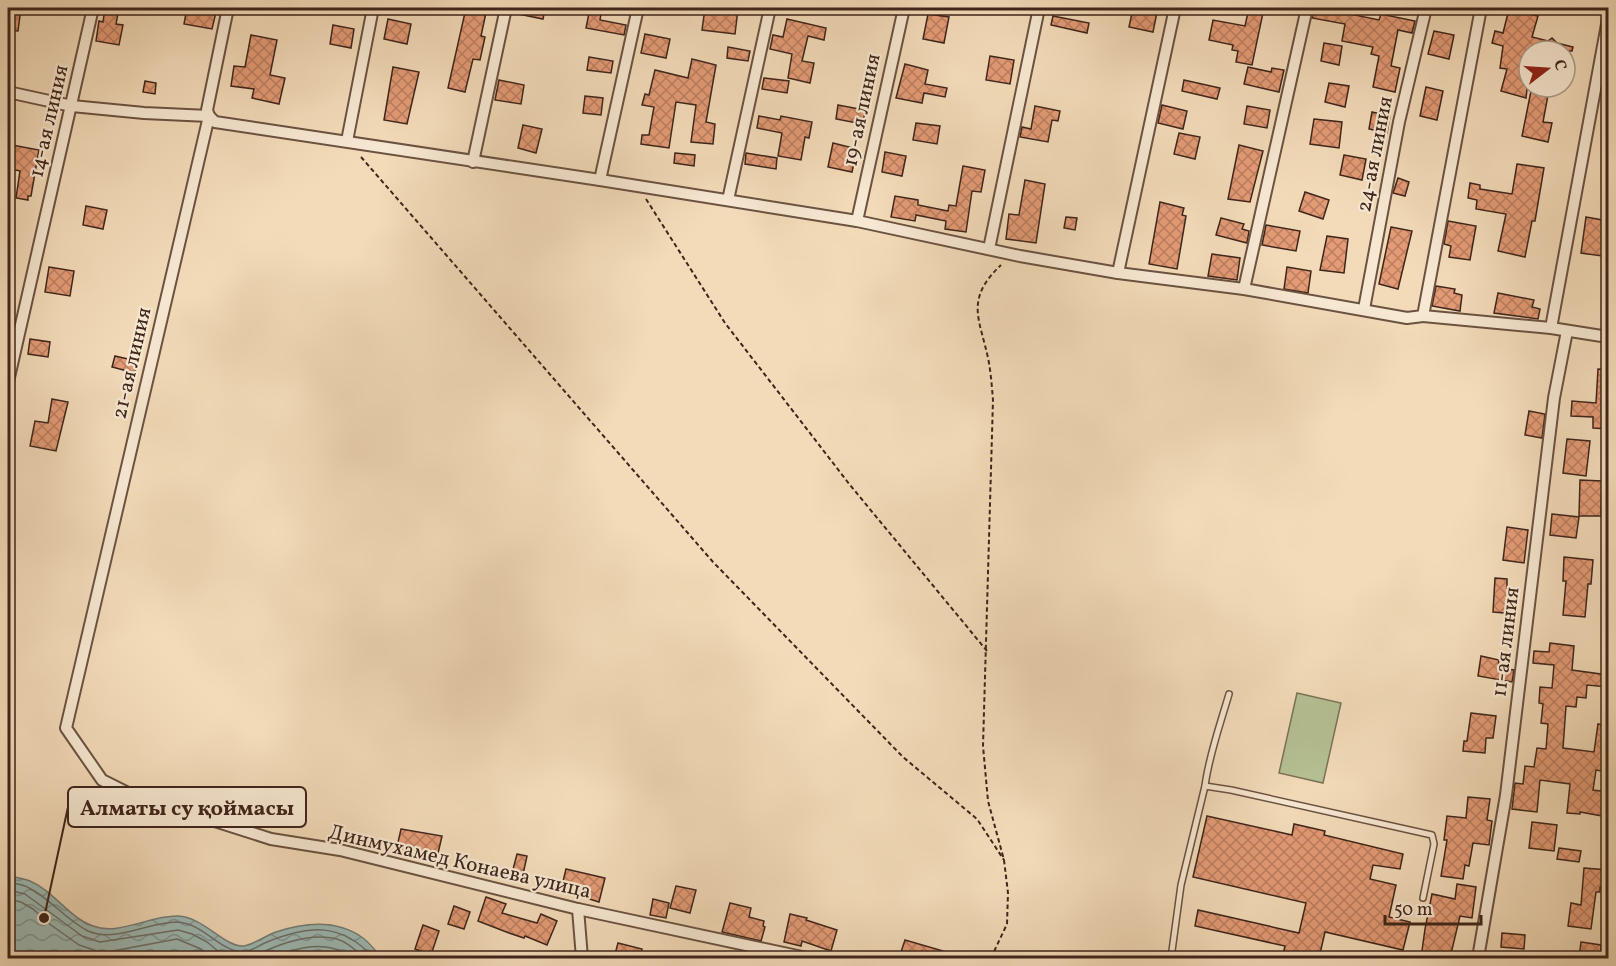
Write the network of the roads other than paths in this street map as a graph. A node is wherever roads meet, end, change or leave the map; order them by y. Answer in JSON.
{"nodes":[{"id":1,"x":93,"y":8,"type":"edge"},
{"id":2,"x":228,"y":8,"type":"edge"},
{"id":3,"x":374,"y":8,"type":"edge"},
{"id":4,"x":506,"y":8,"type":"edge"},
{"id":5,"x":638,"y":8,"type":"edge"},
{"id":6,"x":770,"y":8,"type":"edge"},
{"id":7,"x":904,"y":8,"type":"edge"},
{"id":8,"x":1039,"y":8,"type":"edge"},
{"id":9,"x":1175,"y":8,"type":"edge"},
{"id":10,"x":1307,"y":8,"type":"edge"},
{"id":11,"x":1426,"y":8,"type":"edge"},
{"id":12,"x":1481,"y":8,"type":"edge"},
{"id":13,"x":1608,"y":19,"type":"edge"},
{"id":14,"x":8,"y":92,"type":"edge"},
{"id":15,"x":72,"y":106,"type":"junction"},
{"id":16,"x":209,"y":116,"type":"junction"},
{"id":17,"x":347,"y":141,"type":"junction"},
{"id":18,"x":473,"y":162,"type":"junction"},
{"id":19,"x":600,"y":180,"type":"junction"},
{"id":20,"x":728,"y":200,"type":"junction"},
{"id":21,"x":857,"y":221,"type":"junction"},
{"id":22,"x":988,"y":249,"type":"junction"},
{"id":23,"x":1118,"y":273,"type":"junction"},
{"id":24,"x":1244,"y":289,"type":"junction"},
{"id":25,"x":1364,"y":309,"type":"junction"},
{"id":26,"x":1423,"y":315,"type":"junction"},
{"id":27,"x":1551,"y":328,"type":"junction"},
{"id":28,"x":1567,"y":331,"type":"junction"},
{"id":29,"x":1608,"y":337,"type":"edge"},
{"id":30,"x":8,"y":382,"type":"edge"},
{"id":31,"x":1229,"y":694,"type":"dead end"},
{"id":32,"x":66,"y":728,"type":"joint"},
{"id":33,"x":1205,"y":786,"type":"junction"},
{"id":34,"x":1423,"y":898,"type":"dead end"},
{"id":35,"x":578,"y":909,"type":"junction"},
{"id":36,"x":582,"y":958,"type":"edge"},
{"id":37,"x":807,"y":958,"type":"edge"},
{"id":38,"x":1171,"y":958,"type":"edge"},
{"id":39,"x":1478,"y":958,"type":"edge"}],
"edges":[{"from":1,"to":15,"type":"street","name":"14-ая линия"},
{"from":2,"to":16,"type":"street","name":"21-ая линия"},
{"from":3,"to":17,"type":"street"},
{"from":4,"to":18,"type":"street"},
{"from":5,"to":19,"type":"street"},
{"from":6,"to":20,"type":"street"},
{"from":7,"to":21,"type":"street","name":"19-ая линия"},
{"from":8,"to":22,"type":"street"},
{"from":9,"to":23,"type":"street"},
{"from":10,"to":24,"type":"street"},
{"from":11,"to":25,"type":"street","name":"24-ая линия"},
{"from":12,"to":26,"type":"street"},
{"from":13,"to":27,"type":"street"},
{"from":14,"to":15,"type":"street"},
{"from":15,"to":16,"type":"street"},
{"from":15,"to":30,"type":"street","name":"14-ая линия"},
{"from":16,"to":17,"type":"street"},
{"from":16,"to":32,"type":"street","name":"21-ая линия"},
{"from":17,"to":18,"type":"street"},
{"from":18,"to":19,"type":"street"},
{"from":19,"to":20,"type":"street"},
{"from":20,"to":21,"type":"street"},
{"from":21,"to":22,"type":"street"},
{"from":22,"to":23,"type":"street"},
{"from":23,"to":24,"type":"street"},
{"from":24,"to":25,"type":"street"},
{"from":25,"to":26,"type":"street"},
{"from":26,"to":27,"type":"street"},
{"from":27,"to":28,"type":"street"},
{"from":28,"to":29,"type":"street"},
{"from":28,"to":39,"type":"street","name":"11-ая линия"},
{"from":31,"to":33,"type":"lane"},
{"from":32,"to":35,"type":"street","name":"Динмухамед Конаева улица"},
{"from":33,"to":34,"type":"lane"},
{"from":33,"to":38,"type":"lane"},
{"from":35,"to":36,"type":"street"},
{"from":35,"to":37,"type":"street","name":"Динмухамед Конаева улица"}]}
